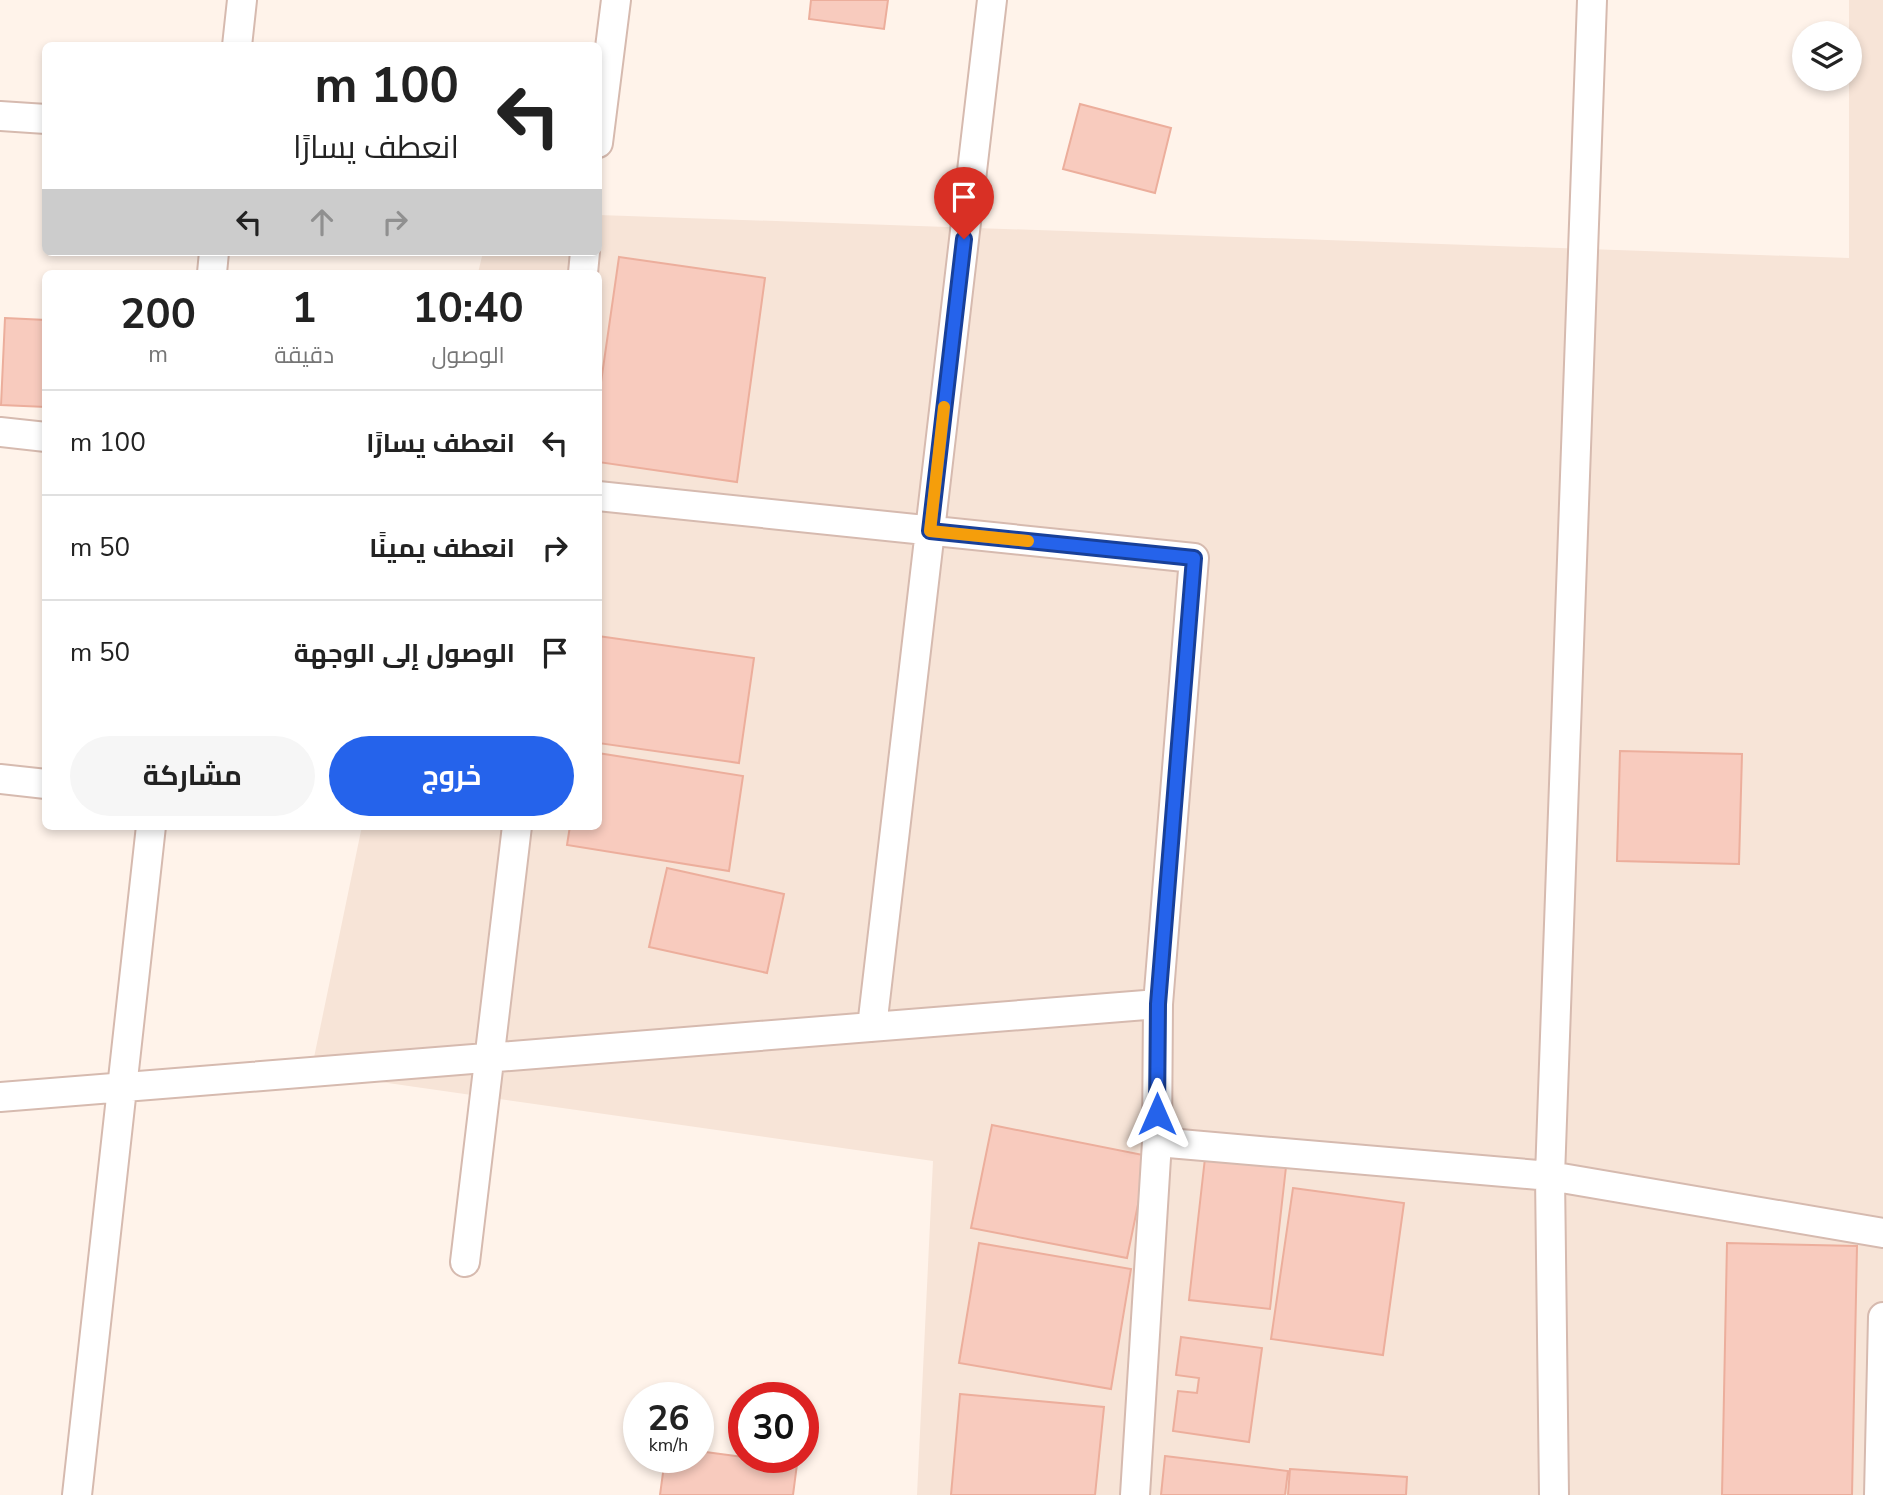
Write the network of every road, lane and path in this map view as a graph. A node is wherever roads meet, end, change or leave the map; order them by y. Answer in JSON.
{"nodes":[{"id":1,"x":242,"y":0,"type":"edge"},
{"id":2,"x":616,"y":0,"type":"edge"},
{"id":3,"x":992,"y":0,"type":"edge"},
{"id":4,"x":1592,"y":0,"type":"edge"},
{"id":5,"x":237,"y":42,"type":"edge"},
{"id":6,"x":602,"y":111,"type":"edge"},
{"id":7,"x":0,"y":116,"type":"edge"},
{"id":8,"x":42,"y":119,"type":"edge"},
{"id":9,"x":0,"y":432,"type":"edge"},
{"id":10,"x":42,"y":437,"type":"edge"},
{"id":11,"x":602,"y":496,"type":"edge"},
{"id":12,"x":930,"y":531,"type":"junction"},
{"id":13,"x":0,"y":779,"type":"edge"},
{"id":14,"x":42,"y":784,"type":"edge"},
{"id":15,"x":151,"y":830,"type":"edge"},
{"id":16,"x":517,"y":830,"type":"edge"},
{"id":17,"x":1158,"y":1004,"type":"junction"},
{"id":18,"x":872,"y":1027,"type":"junction"},
{"id":19,"x":489,"y":1057,"type":"junction"},
{"id":20,"x":122,"y":1086,"type":"junction"},
{"id":21,"x":0,"y":1097,"type":"edge"},
{"id":22,"x":1157,"y":1142,"type":"junction"},
{"id":23,"x":1550,"y":1176,"type":"junction"},
{"id":24,"x":1883,"y":1233,"type":"edge"},
{"id":25,"x":465,"y":1262,"type":"dead end"},
{"id":26,"x":1883,"y":1317,"type":"edge"},
{"id":27,"x":78,"y":1495,"type":"edge"},
{"id":28,"x":1135,"y":1495,"type":"edge"},
{"id":29,"x":1554,"y":1495,"type":"edge"},
{"id":30,"x":1879,"y":1495,"type":"edge"}],
"edges":[{"from":1,"to":5,"type":"street"},
{"from":2,"to":6,"type":"street"},
{"from":3,"to":12,"type":"street"},
{"from":4,"to":23,"type":"street"},
{"from":7,"to":8,"type":"street"},
{"from":9,"to":10,"type":"street"},
{"from":11,"to":12,"type":"street"},
{"from":12,"to":17,"type":"street"},
{"from":12,"to":18,"type":"street"},
{"from":13,"to":14,"type":"street"},
{"from":15,"to":20,"type":"street"},
{"from":16,"to":19,"type":"street"},
{"from":17,"to":18,"type":"street"},
{"from":17,"to":22,"type":"street"},
{"from":18,"to":19,"type":"street"},
{"from":19,"to":20,"type":"street"},
{"from":19,"to":25,"type":"street"},
{"from":20,"to":21,"type":"street"},
{"from":20,"to":27,"type":"street"},
{"from":22,"to":23,"type":"street"},
{"from":22,"to":28,"type":"street"},
{"from":23,"to":24,"type":"street"},
{"from":23,"to":29,"type":"street"},
{"from":26,"to":30,"type":"street"}]}
